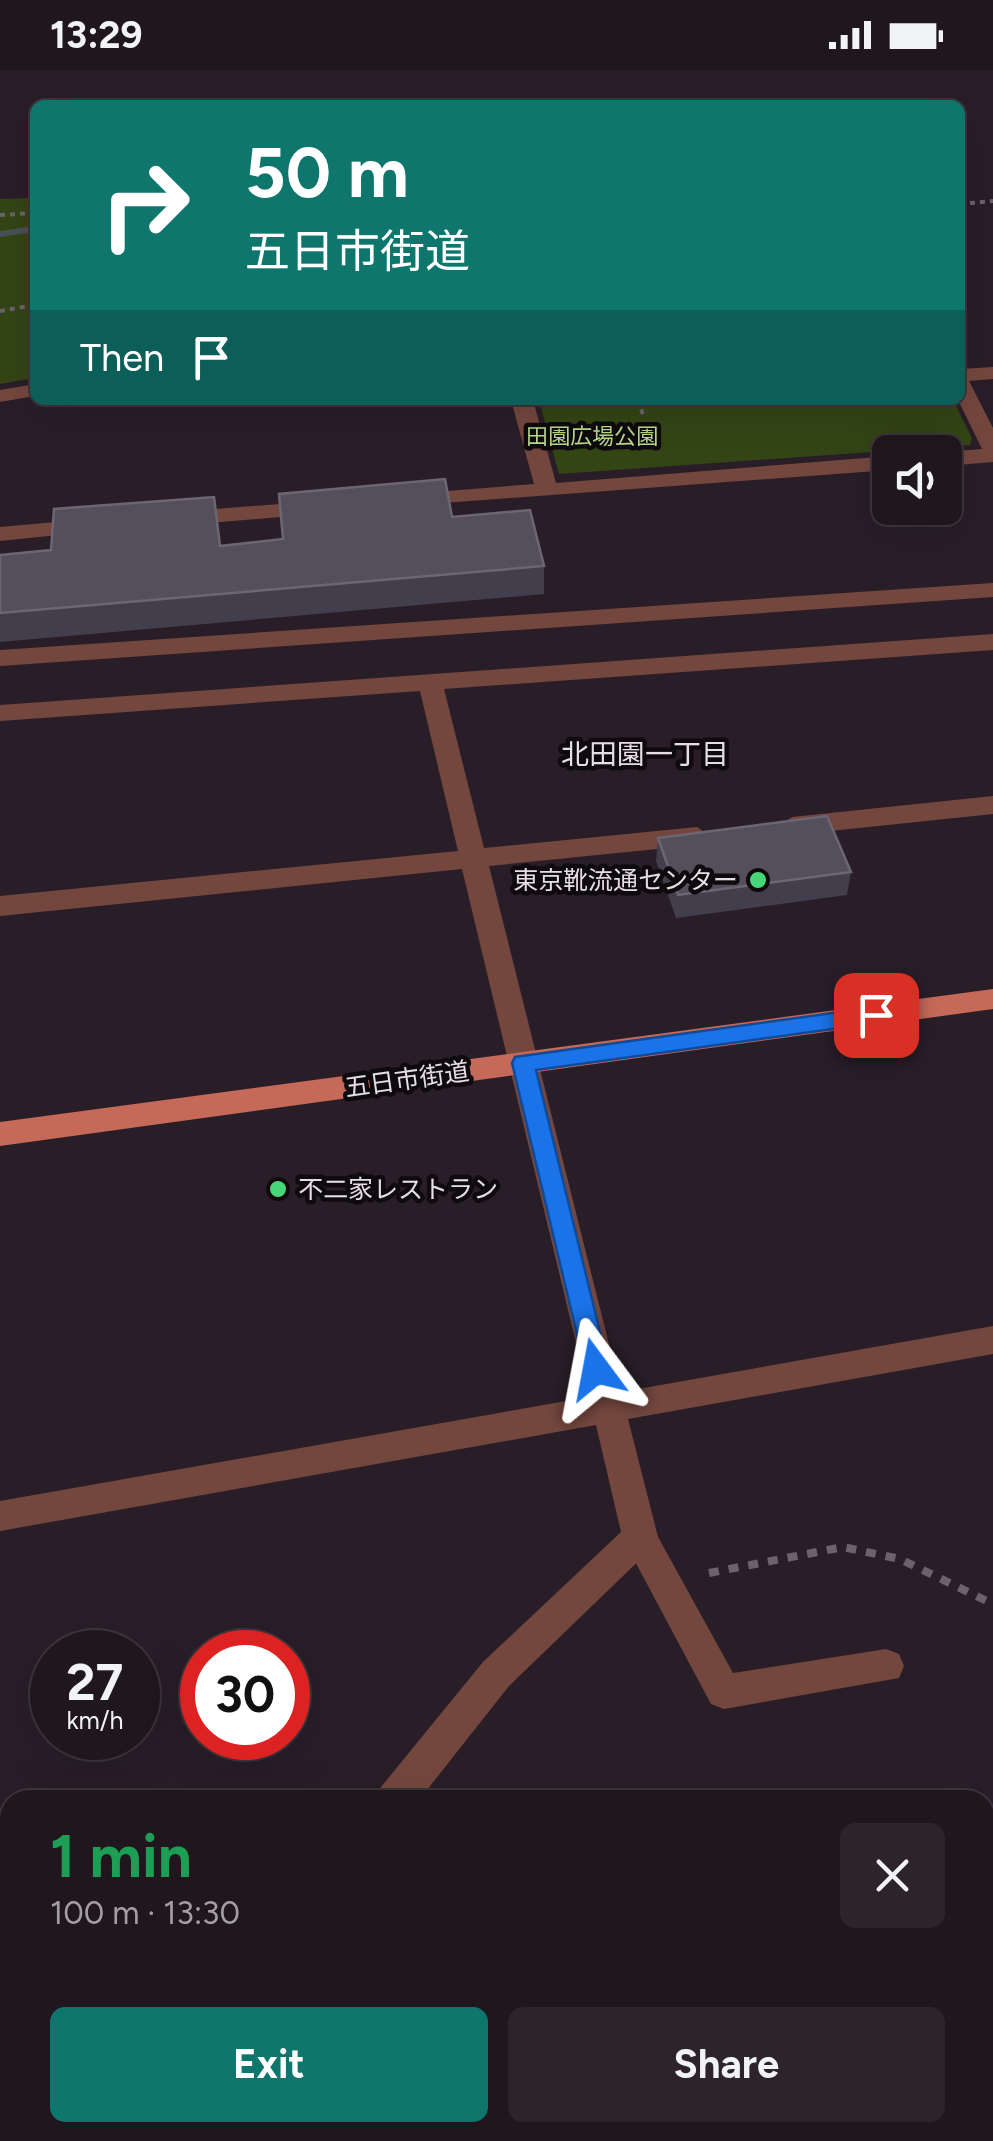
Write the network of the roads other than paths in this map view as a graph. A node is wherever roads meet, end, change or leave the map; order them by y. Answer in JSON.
{"nodes":[{"id":1,"x":993,"y":373,"type":"edge"},
{"id":2,"x":965,"y":374,"type":"edge"},
{"id":3,"x":30,"y":391,"type":"edge"},
{"id":4,"x":965,"y":393,"type":"edge"},
{"id":5,"x":0,"y":396,"type":"edge"},
{"id":6,"x":523,"y":405,"type":"edge"},
{"id":7,"x":993,"y":452,"type":"edge"},
{"id":8,"x":962,"y":457,"type":"edge"},
{"id":9,"x":872,"y":464,"type":"edge"},
{"id":10,"x":547,"y":491,"type":"junction"},
{"id":11,"x":388,"y":503,"type":"edge"},
{"id":12,"x":348,"y":506,"type":"edge"},
{"id":13,"x":150,"y":522,"type":"edge"},
{"id":14,"x":110,"y":524,"type":"edge"},
{"id":15,"x":0,"y":534,"type":"edge"},
{"id":16,"x":993,"y":590,"type":"edge"},
{"id":17,"x":993,"y":642,"type":"edge"},
{"id":18,"x":0,"y":658,"type":"edge"},
{"id":19,"x":430,"y":682,"type":"junction"},
{"id":20,"x":0,"y":713,"type":"edge"},
{"id":21,"x":993,"y":805,"type":"edge"},
{"id":22,"x":762,"y":829,"type":"edge"},
{"id":23,"x":723,"y":833,"type":"edge"},
{"id":24,"x":472,"y":859,"type":"junction"},
{"id":25,"x":0,"y":906,"type":"edge"},
{"id":26,"x":993,"y":999,"type":"edge"},
{"id":27,"x":523,"y":1063,"type":"junction"},
{"id":28,"x":0,"y":1134,"type":"edge"},
{"id":29,"x":993,"y":1340,"type":"edge"},
{"id":30,"x":606,"y":1407,"type":"junction"},
{"id":31,"x":0,"y":1516,"type":"edge"},
{"id":32,"x":640,"y":1537,"type":"junction"},
{"id":33,"x":886,"y":1666,"type":"dead end"},
{"id":34,"x":403,"y":1790,"type":"edge"}],
"edges":[{"from":1,"to":2,"type":"street"},
{"from":3,"to":5,"type":"street"},
{"from":4,"to":7,"type":"street"},
{"from":6,"to":10,"type":"street"},
{"from":7,"to":8,"type":"street"},
{"from":9,"to":10,"type":"street"},
{"from":10,"to":11,"type":"street"},
{"from":12,"to":13,"type":"street"},
{"from":14,"to":15,"type":"street"},
{"from":16,"to":18,"type":"street"},
{"from":17,"to":19,"type":"street"},
{"from":19,"to":20,"type":"street"},
{"from":19,"to":24,"type":"street"},
{"from":21,"to":22,"type":"street"},
{"from":23,"to":24,"type":"street"},
{"from":24,"to":25,"type":"street"},
{"from":24,"to":27,"type":"street"},
{"from":26,"to":27,"type":"main road","name":"五日市街道"},
{"from":27,"to":28,"type":"main road","name":"五日市街道"},
{"from":27,"to":30,"type":"street"},
{"from":29,"to":30,"type":"street"},
{"from":30,"to":31,"type":"street"},
{"from":30,"to":32,"type":"street"},
{"from":32,"to":33,"type":"street"},
{"from":32,"to":34,"type":"street"}]}
